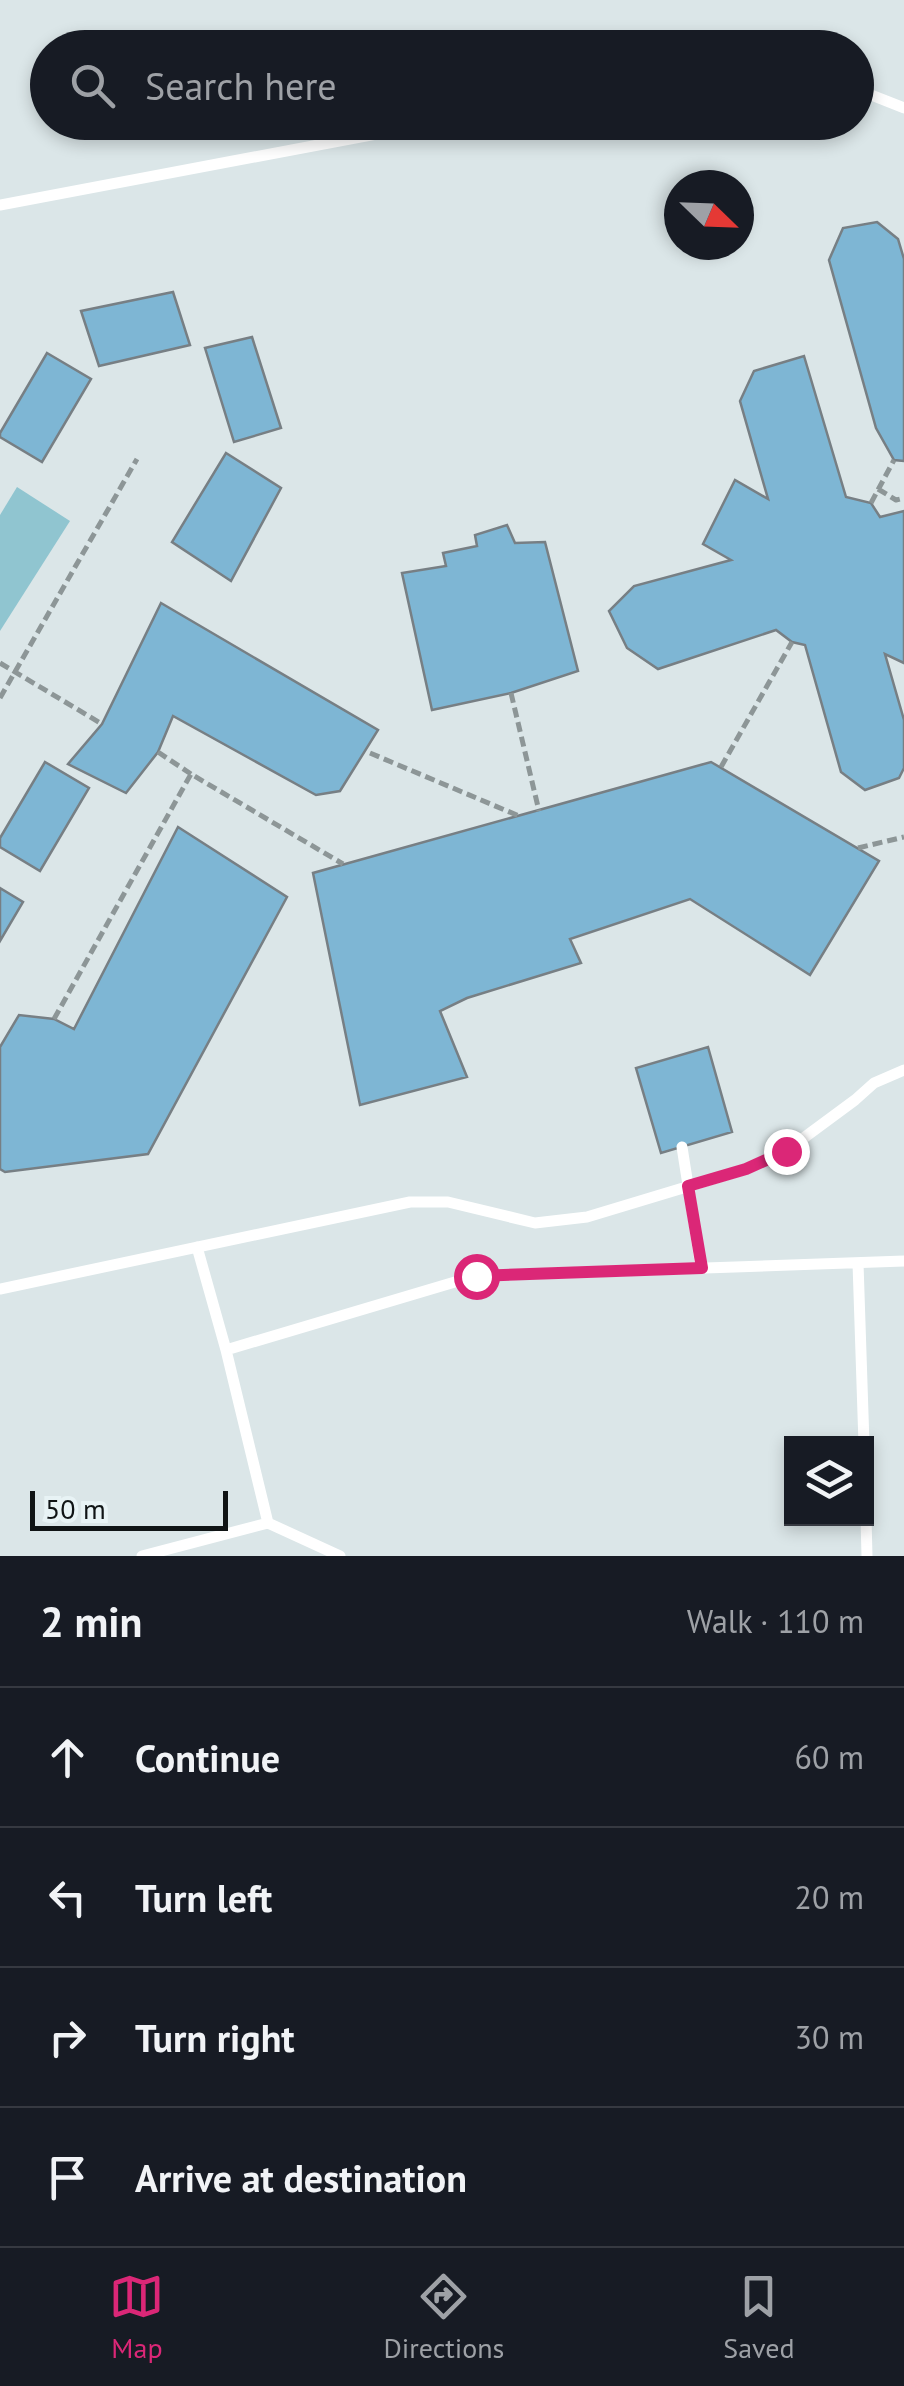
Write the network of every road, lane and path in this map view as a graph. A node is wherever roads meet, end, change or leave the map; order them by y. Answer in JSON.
{"nodes":[{"id":1,"x":874,"y":96,"type":"edge"},
{"id":2,"x":904,"y":108,"type":"edge"},
{"id":3,"x":345,"y":140,"type":"edge"},
{"id":4,"x":0,"y":205,"type":"edge"},
{"id":5,"x":137,"y":459,"type":"dead end"},
{"id":6,"x":894,"y":460,"type":"dead end"},
{"id":7,"x":878,"y":489,"type":"junction"},
{"id":8,"x":904,"y":498,"type":"edge"},
{"id":9,"x":871,"y":503,"type":"dead end"},
{"id":10,"x":792,"y":642,"type":"dead end"},
{"id":11,"x":0,"y":664,"type":"edge"},
{"id":12,"x":15,"y":672,"type":"junction"},
{"id":13,"x":511,"y":692,"type":"dead end"},
{"id":14,"x":0,"y":698,"type":"edge"},
{"id":15,"x":102,"y":724,"type":"dead end"},
{"id":16,"x":158,"y":752,"type":"dead end"},
{"id":17,"x":370,"y":753,"type":"dead end"},
{"id":18,"x":722,"y":768,"type":"dead end"},
{"id":19,"x":192,"y":774,"type":"junction"},
{"id":20,"x":539,"y":810,"type":"dead end"},
{"id":21,"x":520,"y":816,"type":"dead end"},
{"id":22,"x":904,"y":837,"type":"edge"},
{"id":23,"x":858,"y":848,"type":"dead end"},
{"id":24,"x":343,"y":864,"type":"dead end"},
{"id":25,"x":54,"y":1020,"type":"dead end"},
{"id":26,"x":904,"y":1070,"type":"edge"},
{"id":27,"x":682,"y":1146,"type":"dead end"},
{"id":28,"x":688,"y":1186,"type":"junction"},
{"id":29,"x":197,"y":1247,"type":"junction"},
{"id":30,"x":904,"y":1261,"type":"edge"},
{"id":31,"x":858,"y":1263,"type":"junction"},
{"id":32,"x":702,"y":1268,"type":"junction"},
{"id":33,"x":0,"y":1289,"type":"edge"},
{"id":34,"x":226,"y":1350,"type":"junction"},
{"id":35,"x":864,"y":1436,"type":"edge"},
{"id":36,"x":268,"y":1523,"type":"junction"},
{"id":37,"x":866,"y":1526,"type":"edge"},
{"id":38,"x":142,"y":1556,"type":"edge"},
{"id":39,"x":340,"y":1556,"type":"edge"},
{"id":40,"x":868,"y":1556,"type":"edge"}],
"edges":[{"from":1,"to":2,"type":"lane"},
{"from":3,"to":4,"type":"lane"},
{"from":5,"to":12,"type":"path"},
{"from":6,"to":7,"type":"path"},
{"from":7,"to":8,"type":"path"},
{"from":7,"to":9,"type":"path"},
{"from":10,"to":18,"type":"path"},
{"from":11,"to":12,"type":"path"},
{"from":12,"to":14,"type":"path"},
{"from":12,"to":15,"type":"path"},
{"from":13,"to":20,"type":"path"},
{"from":16,"to":19,"type":"path"},
{"from":17,"to":21,"type":"path"},
{"from":19,"to":24,"type":"path"},
{"from":19,"to":25,"type":"path"},
{"from":22,"to":23,"type":"path"},
{"from":26,"to":28,"type":"lane"},
{"from":27,"to":28,"type":"lane"},
{"from":28,"to":29,"type":"lane"},
{"from":28,"to":32,"type":"lane"},
{"from":29,"to":33,"type":"lane"},
{"from":29,"to":34,"type":"lane"},
{"from":30,"to":31,"type":"lane"},
{"from":31,"to":32,"type":"lane"},
{"from":31,"to":35,"type":"lane"},
{"from":32,"to":34,"type":"lane"},
{"from":34,"to":36,"type":"lane"},
{"from":36,"to":38,"type":"lane"},
{"from":36,"to":39,"type":"lane"},
{"from":37,"to":40,"type":"lane"}]}
